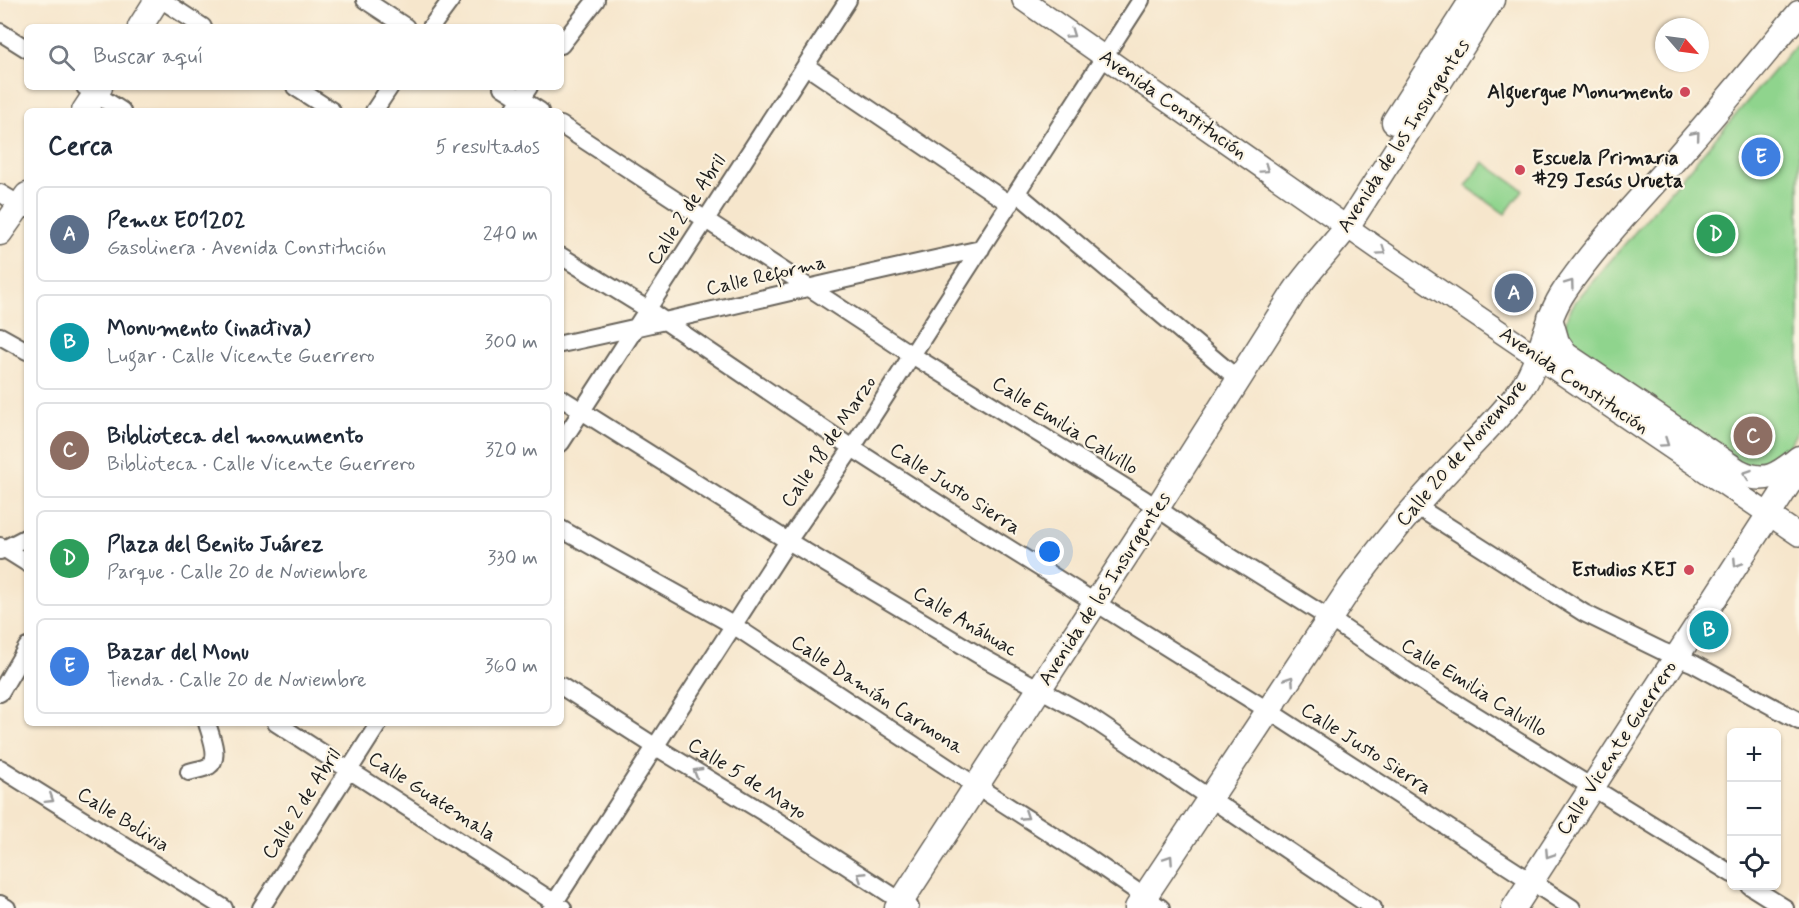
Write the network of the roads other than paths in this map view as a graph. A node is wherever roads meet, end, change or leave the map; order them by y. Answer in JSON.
{"nodes":[{"id":1,"x":365,"y":0,"type":"edge"},
{"id":2,"x":451,"y":0,"type":"edge"},
{"id":3,"x":596,"y":0,"type":"edge"},
{"id":4,"x":848,"y":0,"type":"edge"},
{"id":5,"x":1023,"y":0,"type":"edge"},
{"id":6,"x":1142,"y":0,"type":"edge"},
{"id":7,"x":1472,"y":0,"type":"edge"},
{"id":8,"x":1492,"y":0,"type":"edge"},
{"id":9,"x":163,"y":1,"type":"edge"},
{"id":10,"x":1799,"y":13,"type":"edge"},
{"id":11,"x":143,"y":24,"type":"edge"},
{"id":12,"x":152,"y":24,"type":"edge"},
{"id":13,"x":198,"y":24,"type":"edge"},
{"id":14,"x":401,"y":24,"type":"edge"},
{"id":15,"x":433,"y":24,"type":"edge"},
{"id":16,"x":0,"y":32,"type":"edge"},
{"id":17,"x":564,"y":41,"type":"edge"},
{"id":18,"x":24,"y":47,"type":"edge"},
{"id":19,"x":1105,"y":57,"type":"junction"},
{"id":20,"x":806,"y":66,"type":"junction"},
{"id":21,"x":300,"y":90,"type":"edge"},
{"id":22,"x":388,"y":90,"type":"edge"},
{"id":23,"x":507,"y":90,"type":"edge"},
{"id":24,"x":521,"y":99,"type":"edge"},
{"id":25,"x":327,"y":108,"type":"edge"},
{"id":26,"x":376,"y":108,"type":"edge"},
{"id":27,"x":535,"y":108,"type":"edge"},
{"id":28,"x":564,"y":127,"type":"edge"},
{"id":29,"x":1013,"y":198,"type":"junction"},
{"id":30,"x":20,"y":203,"type":"edge"},
{"id":31,"x":706,"y":219,"type":"junction"},
{"id":32,"x":1340,"y":222,"type":"junction"},
{"id":33,"x":0,"y":233,"type":"edge"},
{"id":34,"x":981,"y":249,"type":"junction"},
{"id":35,"x":0,"y":250,"type":"edge"},
{"id":36,"x":564,"y":258,"type":"edge"},
{"id":37,"x":810,"y":287,"type":"junction"},
{"id":38,"x":647,"y":309,"type":"junction"},
{"id":39,"x":1550,"y":318,"type":"junction"},
{"id":40,"x":666,"y":322,"type":"junction"},
{"id":41,"x":634,"y":328,"type":"junction"},
{"id":42,"x":0,"y":336,"type":"edge"},
{"id":43,"x":564,"y":343,"type":"edge"},
{"id":44,"x":24,"y":349,"type":"edge"},
{"id":45,"x":912,"y":356,"type":"junction"},
{"id":46,"x":1538,"y":356,"type":"junction"},
{"id":47,"x":1239,"y":380,"type":"junction"},
{"id":48,"x":564,"y":400,"type":"edge"},
{"id":49,"x":581,"y":412,"type":"junction"},
{"id":50,"x":564,"y":438,"type":"edge"},
{"id":51,"x":852,"y":448,"type":"junction"},
{"id":52,"x":1799,"y":458,"type":"edge"},
{"id":53,"x":1799,"y":468,"type":"edge"},
{"id":54,"x":1416,"y":506,"type":"junction"},
{"id":55,"x":1157,"y":508,"type":"junction"},
{"id":56,"x":1769,"y":514,"type":"junction"},
{"id":57,"x":564,"y":531,"type":"edge"},
{"id":58,"x":1799,"y":535,"type":"edge"},
{"id":59,"x":24,"y":538,"type":"edge"},
{"id":60,"x":788,"y":541,"type":"junction"},
{"id":61,"x":2,"y":548,"type":"edge"},
{"id":62,"x":24,"y":561,"type":"edge"},
{"id":63,"x":1096,"y":602,"type":"junction"},
{"id":64,"x":1330,"y":619,"type":"junction"},
{"id":65,"x":733,"y":625,"type":"junction"},
{"id":66,"x":24,"y":652,"type":"edge"},
{"id":67,"x":1676,"y":657,"type":"junction"},
{"id":68,"x":564,"y":688,"type":"edge"},
{"id":69,"x":1040,"y":689,"type":"junction"},
{"id":70,"x":0,"y":693,"type":"edge"},
{"id":71,"x":1269,"y":711,"type":"junction"},
{"id":72,"x":1799,"y":721,"type":"edge"},
{"id":73,"x":208,"y":726,"type":"edge"},
{"id":74,"x":281,"y":726,"type":"edge"},
{"id":75,"x":377,"y":726,"type":"edge"},
{"id":76,"x":656,"y":747,"type":"junction"},
{"id":77,"x":0,"y":768,"type":"edge"},
{"id":78,"x":349,"y":769,"type":"junction"},
{"id":79,"x":189,"y":772,"type":"dead end"},
{"id":80,"x":976,"y":785,"type":"junction"},
{"id":81,"x":1592,"y":787,"type":"junction"},
{"id":82,"x":1210,"y":799,"type":"junction"},
{"id":83,"x":1727,"y":871,"type":"edge"},
{"id":84,"x":1531,"y":882,"type":"junction"},
{"id":85,"x":1758,"y":890,"type":"edge"},
{"id":86,"x":0,"y":904,"type":"edge"},
{"id":87,"x":1148,"y":904,"type":"edge"},
{"id":88,"x":557,"y":906,"type":"edge"},
{"id":89,"x":903,"y":906,"type":"edge"},
{"id":90,"x":7,"y":908,"type":"edge"},
{"id":91,"x":224,"y":908,"type":"edge"},
{"id":92,"x":261,"y":908,"type":"edge"},
{"id":93,"x":1374,"y":908,"type":"edge"},
{"id":94,"x":1514,"y":908,"type":"edge"},
{"id":95,"x":1572,"y":908,"type":"edge"},
{"id":96,"x":1785,"y":908,"type":"edge"}],
"edges":[{"from":1,"to":14,"type":"street"},
{"from":2,"to":15,"type":"street"},
{"from":3,"to":17,"type":"street"},
{"from":4,"to":20,"type":"street","name":"Calle 2 de Abril"},
{"from":5,"to":19,"type":"street","name":"Avenida Constitución","one_way":true},
{"from":6,"to":19,"type":"street","name":"Calle 18 de Marzo"},
{"from":7,"to":32,"type":"main road","name":"Avenida de los Insurgentes"},
{"from":8,"to":32,"type":"main road","name":"Avenida de los Insurgentes"},
{"from":9,"to":11,"type":"main road"},
{"from":9,"to":12,"type":"main road"},
{"from":9,"to":13,"type":"street"},
{"from":39,"to":10,"type":"main road","name":"Calle 20 de Noviembre","one_way":true},
{"from":16,"to":18,"type":"street"},
{"from":19,"to":29,"type":"street","name":"Calle 18 de Marzo"},
{"from":19,"to":32,"type":"street","name":"Avenida Constitución","one_way":true},
{"from":20,"to":29,"type":"street"},
{"from":20,"to":31,"type":"street","name":"Calle 2 de Abril"},
{"from":21,"to":25,"type":"street"},
{"from":22,"to":26,"type":"street"},
{"from":23,"to":24,"type":"street"},
{"from":24,"to":27,"type":"street"},
{"from":28,"to":31,"type":"street","name":"Calle Emilia Calvillo"},
{"from":29,"to":34,"type":"street","name":"Calle 18 de Marzo"},
{"from":29,"to":47,"type":"street"},
{"from":30,"to":33,"type":"main road"},
{"from":30,"to":35,"type":"main road"},
{"from":31,"to":37,"type":"street","name":"Calle Emilia Calvillo"},
{"from":31,"to":38,"type":"street","name":"Calle 2 de Abril"},
{"from":32,"to":46,"type":"street","name":"Avenida Constitución","one_way":true},
{"from":32,"to":47,"type":"main road","name":"Avenida de los Insurgentes"},
{"from":34,"to":37,"type":"street","name":"Calle Reforma"},
{"from":34,"to":45,"type":"street","name":"Calle 18 de Marzo"},
{"from":36,"to":38,"type":"street","name":"Calle Justo Sierra"},
{"from":37,"to":40,"type":"street","name":"Calle Reforma"},
{"from":37,"to":45,"type":"street","name":"Calle Emilia Calvillo"},
{"from":38,"to":40,"type":"street","name":"Calle Justo Sierra"},
{"from":38,"to":41,"type":"street","name":"Calle 2 de Abril"},
{"from":39,"to":46,"type":"main road","name":"Calle 20 de Noviembre"},
{"from":52,"to":39,"type":"main road","one_way":true},
{"from":40,"to":41,"type":"street","name":"Calle Reforma"},
{"from":40,"to":51,"type":"street","name":"Calle Justo Sierra"},
{"from":41,"to":43,"type":"street","name":"Calle Reforma"},
{"from":41,"to":49,"type":"street","name":"Calle 2 de Abril"},
{"from":42,"to":44,"type":"street"},
{"from":45,"to":51,"type":"street","name":"Calle 18 de Marzo"},
{"from":45,"to":55,"type":"street","name":"Calle Emilia Calvillo"},
{"from":46,"to":54,"type":"main road","name":"Calle 20 de Noviembre"},
{"from":46,"to":56,"type":"street","name":"Avenida Constitución","one_way":true},
{"from":47,"to":55,"type":"main road","name":"Avenida de los Insurgentes"},
{"from":48,"to":49,"type":"street","name":"Calle Anáhuac"},
{"from":49,"to":50,"type":"street","name":"Calle 2 de Abril"},
{"from":49,"to":60,"type":"street","name":"Calle Anáhuac"},
{"from":51,"to":60,"type":"street","name":"Calle 18 de Marzo"},
{"from":51,"to":63,"type":"street","name":"Calle Justo Sierra"},
{"from":53,"to":56,"type":"main road","name":"Calle Vicente Guerrero"},
{"from":54,"to":64,"type":"main road","name":"Calle 20 de Noviembre"},
{"from":54,"to":67,"type":"street"},
{"from":55,"to":63,"type":"main road","name":"Avenida de los Insurgentes"},
{"from":55,"to":64,"type":"street","name":"Calle Emilia Calvillo"},
{"from":56,"to":58,"type":"street","name":"Avenida Constitución"},
{"from":56,"to":67,"type":"main road","name":"Calle Vicente Guerrero","one_way":true},
{"from":57,"to":65,"type":"street","name":"Calle Damián Carmona"},
{"from":59,"to":61,"type":"street"},
{"from":60,"to":65,"type":"street","name":"Calle 18 de Marzo"},
{"from":60,"to":69,"type":"street","name":"Calle Anáhuac"},
{"from":61,"to":62,"type":"street"},
{"from":63,"to":69,"type":"main road","name":"Avenida de los Insurgentes"},
{"from":63,"to":71,"type":"street","name":"Calle Justo Sierra"},
{"from":71,"to":64,"type":"main road","name":"Calle 20 de Noviembre","one_way":true},
{"from":64,"to":81,"type":"street","name":"Calle Emilia Calvillo"},
{"from":65,"to":76,"type":"street","name":"Calle 18 de Marzo"},
{"from":65,"to":80,"type":"street","name":"Calle Damián Carmona"},
{"from":66,"to":70,"type":"street"},
{"from":67,"to":72,"type":"street"},
{"from":67,"to":81,"type":"main road","name":"Calle Vicente Guerrero"},
{"from":68,"to":76,"type":"street","name":"Calle 5 de Mayo"},
{"from":69,"to":80,"type":"main road","name":"Avenida de los Insurgentes"},
{"from":69,"to":82,"type":"street","name":"Calle Anáhuac"},
{"from":71,"to":82,"type":"main road","name":"Calle 20 de Noviembre"},
{"from":71,"to":84,"type":"street","name":"Calle Justo Sierra"},
{"from":73,"to":79,"type":"street"},
{"from":74,"to":78,"type":"street","name":"Calle Guatemala"},
{"from":75,"to":78,"type":"street","name":"Calle 2 de Abril"},
{"from":76,"to":88,"type":"street","name":"Calle 18 de Marzo"},
{"from":89,"to":76,"type":"street","name":"Calle 5 de Mayo","one_way":true},
{"from":77,"to":91,"type":"street","name":"Calle Bolivia","one_way":true},
{"from":78,"to":88,"type":"street","name":"Calle Guatemala"},
{"from":78,"to":92,"type":"street","name":"Calle 2 de Abril"},
{"from":80,"to":87,"type":"street","name":"Calle Damián Carmona","one_way":true},
{"from":80,"to":89,"type":"main road","name":"Avenida de los Insurgentes"},
{"from":81,"to":83,"type":"street","name":"Calle Emilia Calvillo"},
{"from":81,"to":84,"type":"main road","name":"Calle Vicente Guerrero","one_way":true},
{"from":87,"to":82,"type":"main road","name":"Calle 20 de Noviembre","one_way":true},
{"from":82,"to":93,"type":"street","name":"Calle Anáhuac"},
{"from":84,"to":94,"type":"main road","name":"Calle Vicente Guerrero"},
{"from":84,"to":95,"type":"street","name":"Calle Justo Sierra"},
{"from":85,"to":96,"type":"street"},
{"from":86,"to":90,"type":"street"}]}
